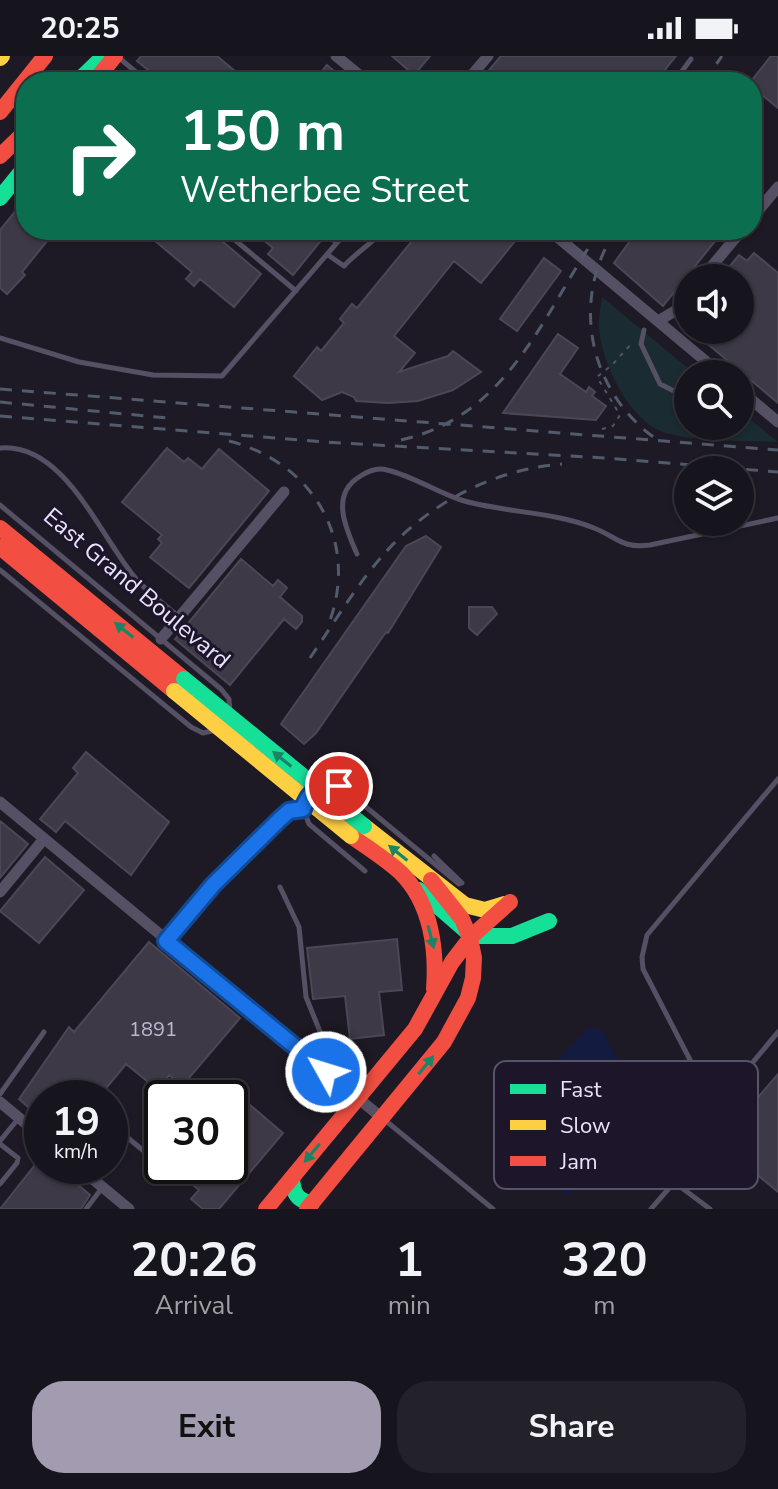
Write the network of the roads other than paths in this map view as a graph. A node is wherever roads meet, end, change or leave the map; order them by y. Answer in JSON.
{"nodes":[{"id":1,"x":45,"y":56,"type":"edge"},
{"id":2,"x":104,"y":56,"type":"edge"},
{"id":3,"x":116,"y":56,"type":"edge"},
{"id":4,"x":336,"y":56,"type":"edge"},
{"id":5,"x":488,"y":56,"type":"edge"},
{"id":6,"x":691,"y":59,"type":"dead end"},
{"id":7,"x":32,"y":72,"type":"edge"},
{"id":8,"x":87,"y":72,"type":"edge"},
{"id":9,"x":102,"y":72,"type":"edge"},
{"id":10,"x":136,"y":72,"type":"edge"},
{"id":11,"x":356,"y":72,"type":"edge"},
{"id":12,"x":474,"y":72,"type":"edge"},
{"id":13,"x":681,"y":72,"type":"edge"},
{"id":14,"x":16,"y":92,"type":"edge"},
{"id":15,"x":0,"y":112,"type":"edge"},
{"id":16,"x":16,"y":141,"type":"edge"},
{"id":17,"x":0,"y":156,"type":"edge"},
{"id":18,"x":16,"y":178,"type":"edge"},
{"id":19,"x":778,"y":187,"type":"edge"},
{"id":20,"x":0,"y":198,"type":"edge"},
{"id":21,"x":762,"y":206,"type":"edge"},
{"id":22,"x":235,"y":240,"type":"edge"},
{"id":23,"x":333,"y":240,"type":"edge"},
{"id":24,"x":340,"y":240,"type":"edge"},
{"id":25,"x":375,"y":240,"type":"edge"},
{"id":26,"x":565,"y":240,"type":"edge"},
{"id":27,"x":734,"y":240,"type":"edge"},
{"id":28,"x":337,"y":243,"type":"junction"},
{"id":29,"x":328,"y":255,"type":"junction"},
{"id":30,"x":714,"y":264,"type":"edge"},
{"id":31,"x":296,"y":292,"type":"junction"},
{"id":32,"x":674,"y":312,"type":"edge"},
{"id":33,"x":658,"y":321,"type":"junction"},
{"id":34,"x":644,"y":330,"type":"road end"},
{"id":35,"x":0,"y":338,"type":"edge"},
{"id":36,"x":703,"y":360,"type":"edge"},
{"id":37,"x":674,"y":391,"type":"edge"},
{"id":38,"x":754,"y":403,"type":"edge"},
{"id":39,"x":778,"y":422,"type":"edge"},
{"id":40,"x":0,"y":448,"type":"edge"},
{"id":41,"x":284,"y":492,"type":"dead end"},
{"id":42,"x":0,"y":505,"type":"edge"},
{"id":43,"x":778,"y":518,"type":"edge"},
{"id":44,"x":0,"y":528,"type":"edge"},
{"id":45,"x":0,"y":547,"type":"edge"},
{"id":46,"x":357,"y":554,"type":"dead end"},
{"id":47,"x":25,"y":558,"type":"junction"},
{"id":48,"x":0,"y":570,"type":"edge"},
{"id":49,"x":179,"y":617,"type":"junction"},
{"id":50,"x":161,"y":639,"type":"junction"},
{"id":51,"x":778,"y":779,"type":"edge"},
{"id":52,"x":0,"y":802,"type":"edge"},
{"id":53,"x":303,"y":809,"type":"junction"},
{"id":54,"x":358,"y":831,"type":"junction"},
{"id":55,"x":43,"y":840,"type":"junction"},
{"id":56,"x":434,"y":856,"type":"dead end"},
{"id":57,"x":365,"y":871,"type":"dead end"},
{"id":58,"x":403,"y":876,"type":"junction"},
{"id":59,"x":431,"y":880,"type":"junction"},
{"id":60,"x":280,"y":887,"type":"dead end"},
{"id":61,"x":0,"y":892,"type":"edge"},
{"id":62,"x":549,"y":921,"type":"dead end"},
{"id":63,"x":472,"y":936,"type":"junction"},
{"id":64,"x":166,"y":941,"type":"junction"},
{"id":65,"x":433,"y":995,"type":"junction"},
{"id":66,"x":44,"y":1032,"type":"dead end"},
{"id":67,"x":778,"y":1032,"type":"edge"},
{"id":68,"x":313,"y":1061,"type":"junction"},
{"id":69,"x":691,"y":1061,"type":"edge"},
{"id":70,"x":754,"y":1061,"type":"edge"},
{"id":71,"x":0,"y":1094,"type":"edge"},
{"id":72,"x":358,"y":1098,"type":"junction"},
{"id":73,"x":0,"y":1102,"type":"edge"},
{"id":74,"x":19,"y":1118,"type":"junction"},
{"id":75,"x":382,"y":1118,"type":"junction"},
{"id":76,"x":24,"y":1122,"type":"edge"},
{"id":77,"x":128,"y":1138,"type":"edge"},
{"id":78,"x":0,"y":1143,"type":"edge"},
{"id":79,"x":144,"y":1151,"type":"edge"},
{"id":80,"x":292,"y":1178,"type":"junction"},
{"id":81,"x":0,"y":1184,"type":"edge"},
{"id":82,"x":100,"y":1184,"type":"edge"},
{"id":83,"x":103,"y":1187,"type":"junction"},
{"id":84,"x":668,"y":1189,"type":"edge"},
{"id":85,"x":683,"y":1189,"type":"edge"},
{"id":86,"x":309,"y":1206,"type":"edge"},
{"id":87,"x":86,"y":1209,"type":"edge"},
{"id":88,"x":129,"y":1209,"type":"edge"},
{"id":89,"x":266,"y":1209,"type":"edge"},
{"id":90,"x":493,"y":1209,"type":"edge"},
{"id":91,"x":651,"y":1209,"type":"edge"},
{"id":92,"x":710,"y":1209,"type":"edge"}],
"edges":[{"from":1,"to":7,"type":"main road"},
{"from":2,"to":8,"type":"main road"},
{"from":3,"to":9,"type":"main road"},
{"from":3,"to":10,"type":"lane"},
{"from":4,"to":11,"type":"street"},
{"from":5,"to":12,"type":"street"},
{"from":6,"to":13,"type":"lane"},
{"from":14,"to":15,"type":"main road"},
{"from":16,"to":17,"type":"main road"},
{"from":18,"to":20,"type":"main road"},
{"from":19,"to":21,"type":"street"},
{"from":22,"to":31,"type":"lane"},
{"from":23,"to":28,"type":"lane"},
{"from":24,"to":28,"type":"lane"},
{"from":25,"to":29,"type":"lane"},
{"from":26,"to":33,"type":"street"},
{"from":27,"to":30,"type":"street"},
{"from":28,"to":29,"type":"lane"},
{"from":29,"to":31,"type":"lane"},
{"from":31,"to":35,"type":"lane"},
{"from":32,"to":33,"type":"street"},
{"from":33,"to":36,"type":"street"},
{"from":34,"to":37,"type":"lane"},
{"from":38,"to":39,"type":"street"},
{"from":40,"to":49,"type":"lane"},
{"from":41,"to":49,"type":"street"},
{"from":42,"to":47,"type":"lane","name":"East Grand Boulevard"},
{"from":43,"to":46,"type":"lane"},
{"from":44,"to":47,"type":"main road","name":"East Grand Boulevard"},
{"from":45,"to":47,"type":"main road","name":"East Grand Boulevard"},
{"from":47,"to":48,"type":"lane","name":"East Grand Boulevard"},
{"from":47,"to":50,"type":"lane","name":"East Grand Boulevard"},
{"from":47,"to":50,"type":"lane","name":"East Grand Boulevard"},
{"from":47,"to":54,"type":"main road","name":"East Grand Boulevard","bridge":true},
{"from":49,"to":50,"type":"street"},
{"from":51,"to":69,"type":"lane"},
{"from":52,"to":55,"type":"street"},
{"from":53,"to":56,"type":"lane"},
{"from":53,"to":57,"type":"lane"},
{"from":53,"to":64,"type":"street"},
{"from":54,"to":58,"type":"main road","name":"East Grand Boulevard"},
{"from":59,"to":54,"type":"main road","name":"East Grand Boulevard","one_way":true},
{"from":55,"to":61,"type":"street"},
{"from":55,"to":64,"type":"street"},
{"from":58,"to":63,"type":"main road"},
{"from":58,"to":65,"type":"main road","name":"East Grand Boulevard","one_way":true},
{"from":59,"to":63,"type":"main road"},
{"from":59,"to":63,"type":"main road"},
{"from":60,"to":68,"type":"lane"},
{"from":62,"to":63,"type":"main road"},
{"from":63,"to":65,"type":"main road"},
{"from":75,"to":63,"type":"main road","one_way":true},
{"from":64,"to":68,"type":"street"},
{"from":65,"to":72,"type":"main road"},
{"from":66,"to":71,"type":"lane"},
{"from":67,"to":70,"type":"lane"},
{"from":68,"to":72,"type":"street"},
{"from":72,"to":75,"type":"street"},
{"from":72,"to":80,"type":"main road","one_way":true},
{"from":73,"to":74,"type":"street"},
{"from":74,"to":76,"type":"street"},
{"from":74,"to":78,"type":"lane"},
{"from":75,"to":86,"type":"main road"},
{"from":75,"to":90,"type":"lane"},
{"from":77,"to":79,"type":"lane"},
{"from":78,"to":81,"type":"lane"},
{"from":80,"to":86,"type":"main road"},
{"from":80,"to":89,"type":"main road"},
{"from":82,"to":83,"type":"street"},
{"from":83,"to":87,"type":"lane"},
{"from":83,"to":88,"type":"street"},
{"from":84,"to":91,"type":"lane"},
{"from":85,"to":92,"type":"lane"}]}
